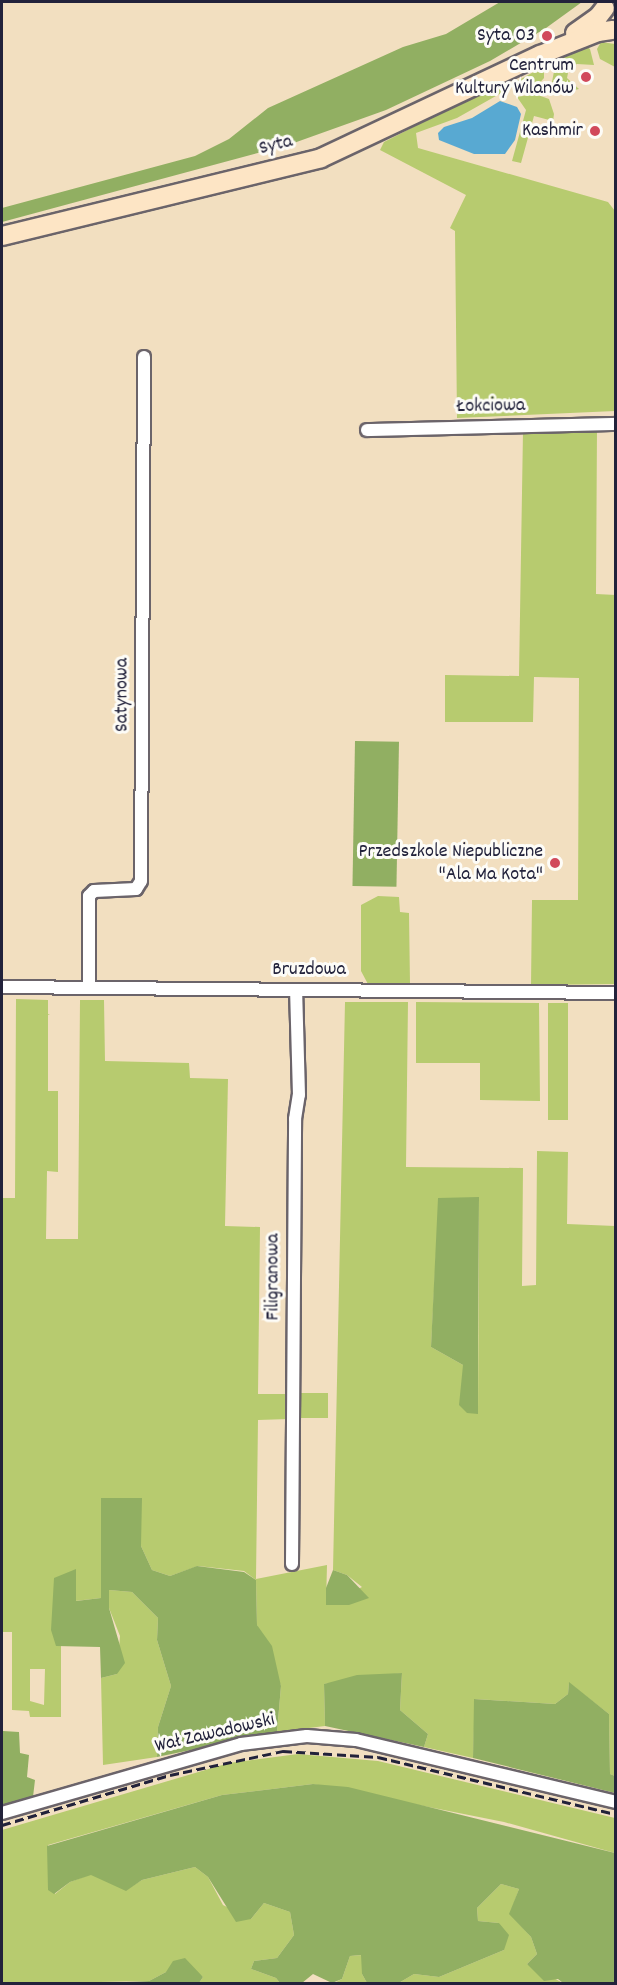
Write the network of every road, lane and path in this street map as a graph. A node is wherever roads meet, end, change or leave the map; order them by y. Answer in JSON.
{"nodes":[{"id":1,"x":605,"y":4,"type":"edge"},
{"id":2,"x":614,"y":31,"type":"edge"},
{"id":3,"x":544,"y":54,"type":"junction"},
{"id":4,"x":2,"y":236,"type":"edge"},
{"id":5,"x":144,"y":357,"type":"dead end"},
{"id":6,"x":615,"y":424,"type":"edge"},
{"id":7,"x":367,"y":430,"type":"dead end"},
{"id":8,"x":2,"y":987,"type":"edge"},
{"id":9,"x":88,"y":988,"type":"junction"},
{"id":10,"x":296,"y":990,"type":"junction"},
{"id":11,"x":615,"y":993,"type":"edge"},
{"id":12,"x":292,"y":1564,"type":"dead end"},
{"id":13,"x":615,"y":1802,"type":"edge"},
{"id":14,"x":2,"y":1813,"type":"edge"}],
"edges":[{"from":1,"to":2,"type":"street"},
{"from":1,"to":3,"type":"street","name":"Syta"},
{"from":2,"to":3,"type":"street","name":"Syta"},
{"from":3,"to":4,"type":"street","name":"Syta"},
{"from":5,"to":9,"type":"street","name":"Satynowa"},
{"from":6,"to":7,"type":"street","name":"Łokciowa"},
{"from":8,"to":9,"type":"street","name":"Bruzdowa"},
{"from":9,"to":10,"type":"street","name":"Bruzdowa"},
{"from":10,"to":11,"type":"street","name":"Bruzdowa"},
{"from":10,"to":12,"type":"street","name":"Filigranowa"},
{"from":13,"to":14,"type":"street","name":"Wał Zawadowski"}]}
